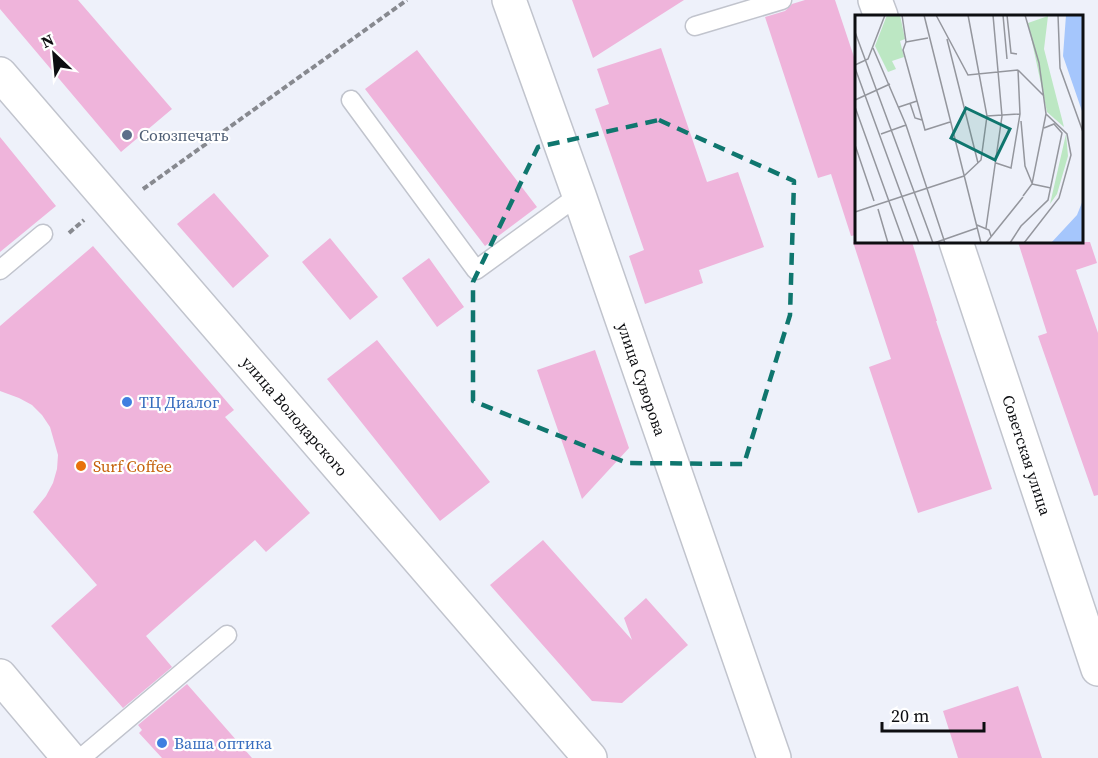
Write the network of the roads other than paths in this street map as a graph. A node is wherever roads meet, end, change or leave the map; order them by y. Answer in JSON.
{"nodes":[{"id":1,"x":509,"y":0,"type":"edge"},
{"id":2,"x":782,"y":0,"type":"edge"},
{"id":3,"x":875,"y":0,"type":"edge"},
{"id":4,"x":880,"y":15,"type":"edge"},
{"id":5,"x":695,"y":26,"type":"dead end"},
{"id":6,"x":0,"y":74,"type":"edge"},
{"id":7,"x":351,"y":100,"type":"dead end"},
{"id":8,"x":579,"y":195,"type":"junction"},
{"id":9,"x":43,"y":234,"type":"dead end"},
{"id":10,"x":956,"y":243,"type":"edge"},
{"id":11,"x":0,"y":270,"type":"edge"},
{"id":12,"x":227,"y":634,"type":"dead end"},
{"id":13,"x":1098,"y":669,"type":"edge"},
{"id":14,"x":0,"y":676,"type":"edge"},
{"id":15,"x":69,"y":758,"type":"edge"},
{"id":16,"x":81,"y":758,"type":"edge"},
{"id":17,"x":590,"y":758,"type":"edge"},
{"id":18,"x":774,"y":758,"type":"edge"}],
"edges":[{"from":1,"to":8,"type":"street","name":"улица Суворова"},
{"from":2,"to":5,"type":"lane"},
{"from":3,"to":4,"type":"street"},
{"from":6,"to":17,"type":"street","name":"улица Володарского"},
{"from":7,"to":8,"type":"lane"},
{"from":8,"to":18,"type":"street","name":"улица Суворова"},
{"from":9,"to":11,"type":"lane"},
{"from":10,"to":13,"type":"street","name":"Советская улица"},
{"from":12,"to":16,"type":"lane"},
{"from":14,"to":15,"type":"street"}]}
